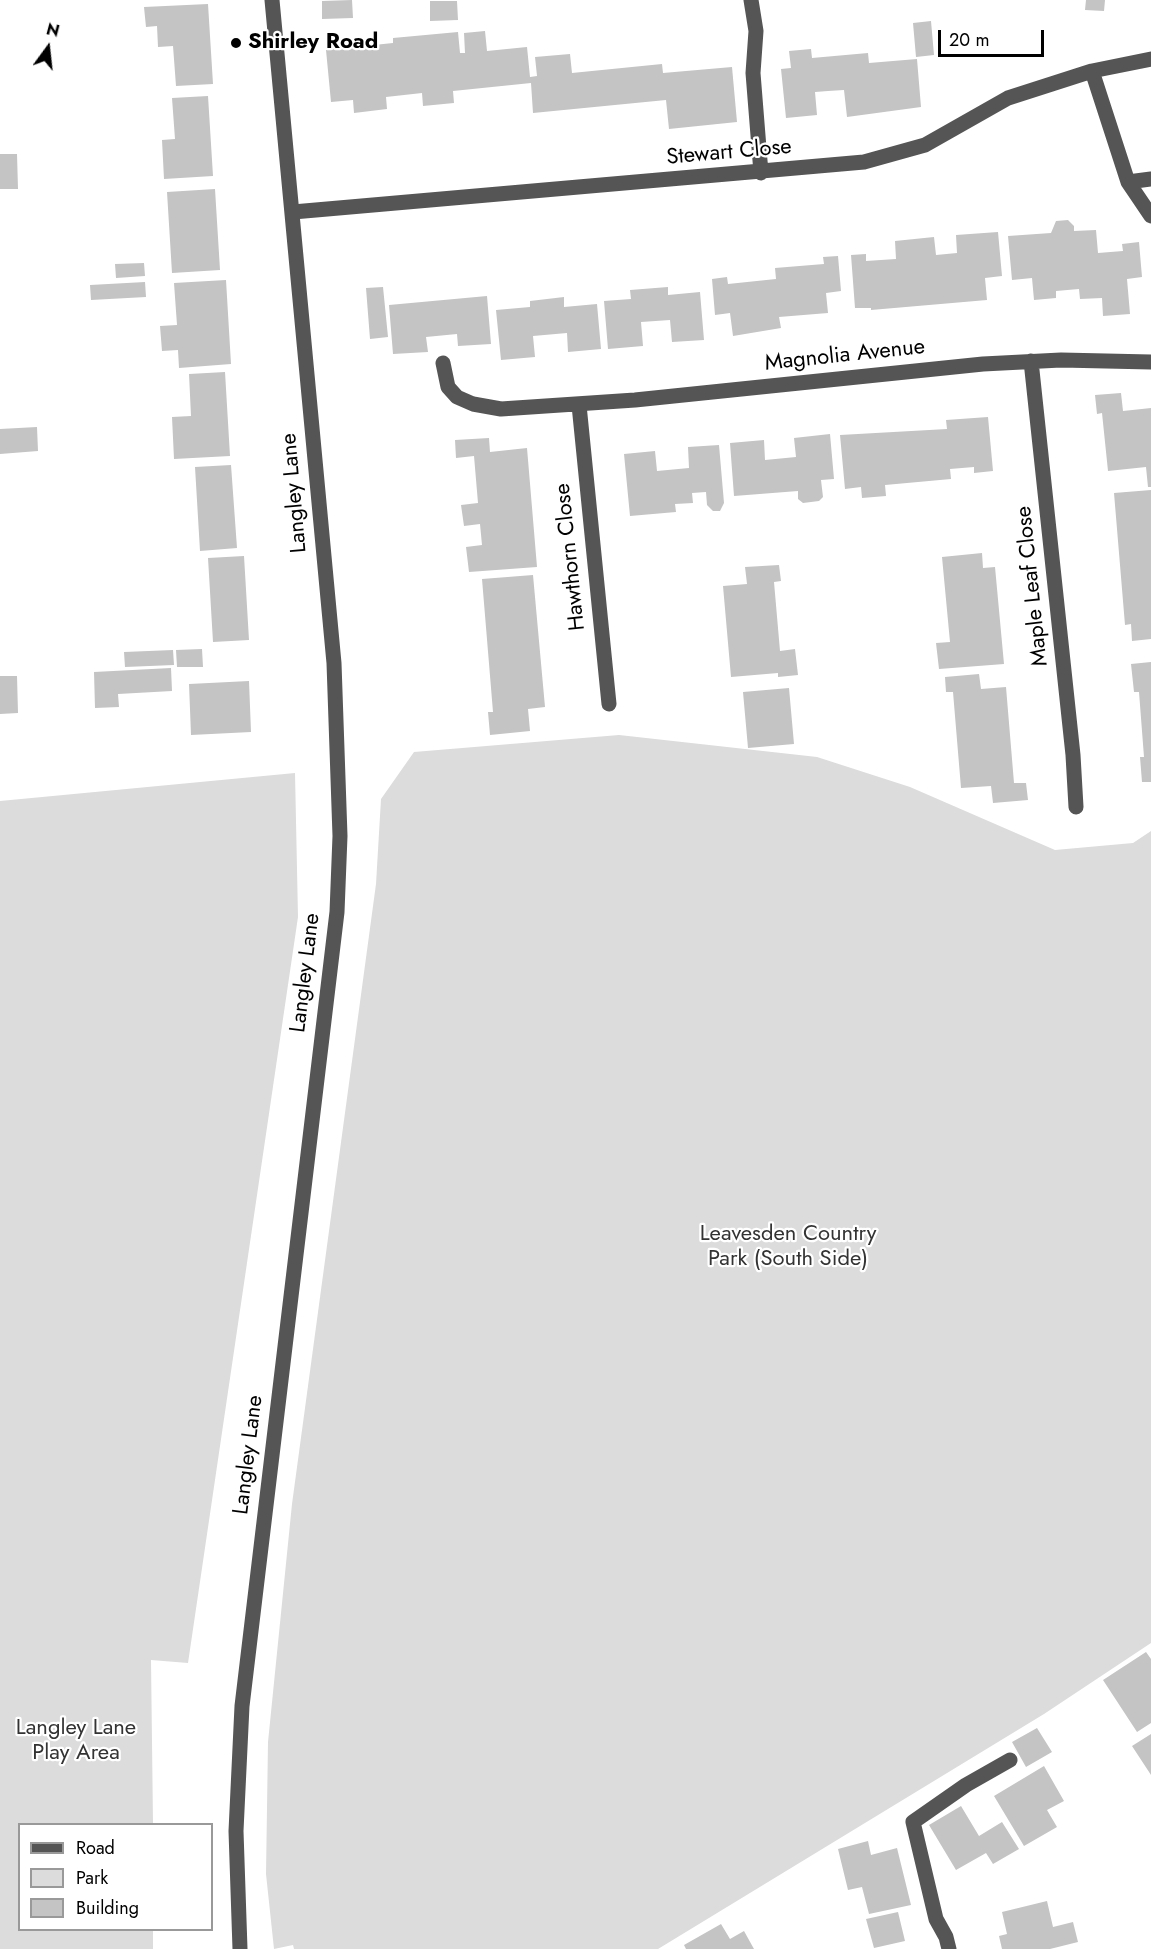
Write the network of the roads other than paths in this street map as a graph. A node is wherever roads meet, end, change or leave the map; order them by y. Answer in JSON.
{"nodes":[{"id":1,"x":272,"y":0,"type":"edge"},
{"id":2,"x":751,"y":0,"type":"edge"},
{"id":3,"x":1151,"y":59,"type":"edge"},
{"id":4,"x":1092,"y":71,"type":"junction"},
{"id":5,"x":761,"y":173,"type":"junction"},
{"id":6,"x":1151,"y":179,"type":"edge"},
{"id":7,"x":1128,"y":182,"type":"junction"},
{"id":8,"x":293,"y":212,"type":"junction"},
{"id":9,"x":1151,"y":216,"type":"edge"},
{"id":10,"x":1031,"y":361,"type":"junction"},
{"id":11,"x":1151,"y":362,"type":"edge"},
{"id":12,"x":443,"y":363,"type":"dead end"},
{"id":13,"x":579,"y":405,"type":"junction"},
{"id":14,"x":609,"y":704,"type":"dead end"},
{"id":15,"x":1076,"y":807,"type":"dead end"},
{"id":16,"x":1010,"y":1760,"type":"dead end"},
{"id":17,"x":948,"y":1943,"type":"edge"},
{"id":18,"x":240,"y":1949,"type":"edge"}],
"edges":[{"from":1,"to":8,"type":"street","name":"Langley Lane"},
{"from":2,"to":5,"type":"street"},
{"from":3,"to":4,"type":"street","name":"Stewart Close"},
{"from":4,"to":5,"type":"street","name":"Stewart Close"},
{"from":4,"to":7,"type":"street"},
{"from":5,"to":8,"type":"street","name":"Stewart Close"},
{"from":6,"to":7,"type":"street"},
{"from":7,"to":9,"type":"street"},
{"from":8,"to":18,"type":"street","name":"Langley Lane"},
{"from":10,"to":11,"type":"street","name":"Magnolia Avenue"},
{"from":10,"to":13,"type":"street","name":"Magnolia Avenue"},
{"from":10,"to":15,"type":"street","name":"Maple Leaf Close"},
{"from":12,"to":13,"type":"street","name":"Magnolia Avenue"},
{"from":13,"to":14,"type":"street","name":"Hawthorn Close"},
{"from":16,"to":17,"type":"street"}]}
